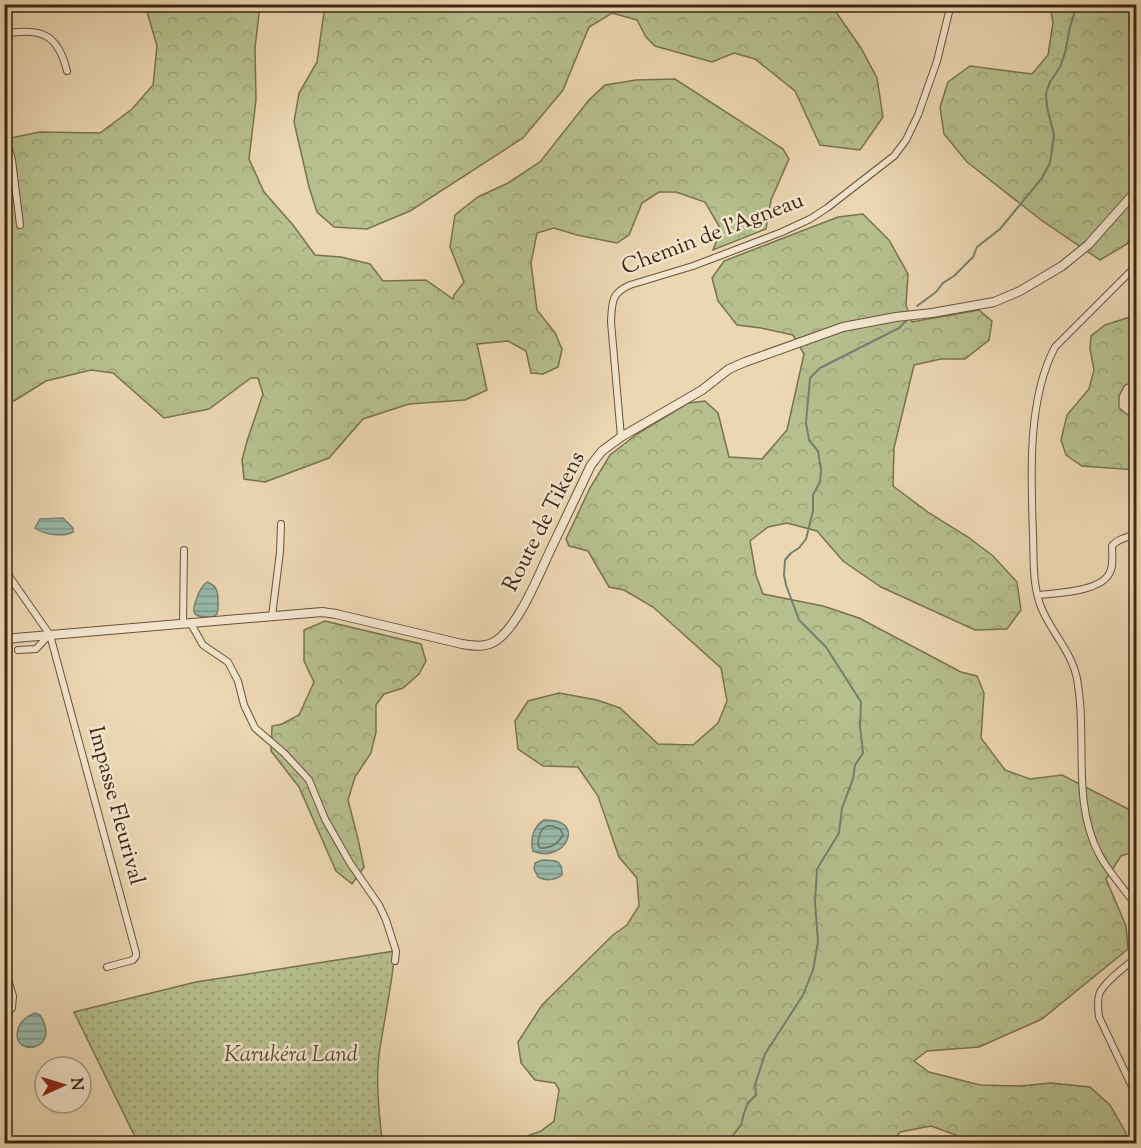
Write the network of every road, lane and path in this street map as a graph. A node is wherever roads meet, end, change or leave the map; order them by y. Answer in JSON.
{"nodes":[{"id":1,"x":951,"y":4,"type":"edge"},
{"id":2,"x":4,"y":34,"type":"edge"},
{"id":3,"x":67,"y":71,"type":"dead end"},
{"id":4,"x":4,"y":131,"type":"edge"},
{"id":5,"x":1137,"y":191,"type":"edge"},
{"id":6,"x":20,"y":225,"type":"dead end"},
{"id":7,"x":1137,"y":266,"type":"edge"},
{"id":8,"x":621,"y":437,"type":"junction"},
{"id":9,"x":281,"y":525,"type":"dead end"},
{"id":10,"x":1137,"y":534,"type":"edge"},
{"id":11,"x":184,"y":550,"type":"dead end"},
{"id":12,"x":4,"y":568,"type":"edge"},
{"id":13,"x":1038,"y":595,"type":"junction"},
{"id":14,"x":272,"y":616,"type":"junction"},
{"id":15,"x":187,"y":624,"type":"junction"},
{"id":16,"x":50,"y":635,"type":"junction"},
{"id":17,"x":4,"y":640,"type":"edge"},
{"id":18,"x":18,"y":650,"type":"dead end"},
{"id":19,"x":1137,"y":905,"type":"edge"},
{"id":20,"x":1137,"y":957,"type":"edge"},
{"id":21,"x":395,"y":961,"type":"dead end"},
{"id":22,"x":4,"y":967,"type":"edge"},
{"id":23,"x":107,"y":967,"type":"dead end"},
{"id":24,"x":4,"y":1017,"type":"edge"},
{"id":25,"x":1137,"y":1095,"type":"edge"}],
"edges":[{"from":1,"to":8,"type":"street","name":"Chemin de l’Agneau"},
{"from":2,"to":3,"type":"street"},
{"from":4,"to":6,"type":"street"},
{"from":5,"to":8,"type":"street","name":"Route de Tikens"},
{"from":7,"to":13,"type":"street"},
{"from":8,"to":14,"type":"street","name":"Route de Tikens"},
{"from":9,"to":14,"type":"street"},
{"from":10,"to":13,"type":"street"},
{"from":11,"to":15,"type":"street"},
{"from":12,"to":16,"type":"street"},
{"from":13,"to":19,"type":"street"},
{"from":14,"to":15,"type":"street","name":"Route de Tikens"},
{"from":15,"to":16,"type":"street","name":"Route de Tikens"},
{"from":15,"to":21,"type":"street"},
{"from":16,"to":17,"type":"street","name":"Route de Tikens"},
{"from":16,"to":18,"type":"street"},
{"from":16,"to":23,"type":"street","name":"Impasse Fleurival"},
{"from":20,"to":25,"type":"street"},
{"from":22,"to":24,"type":"street"}]}
